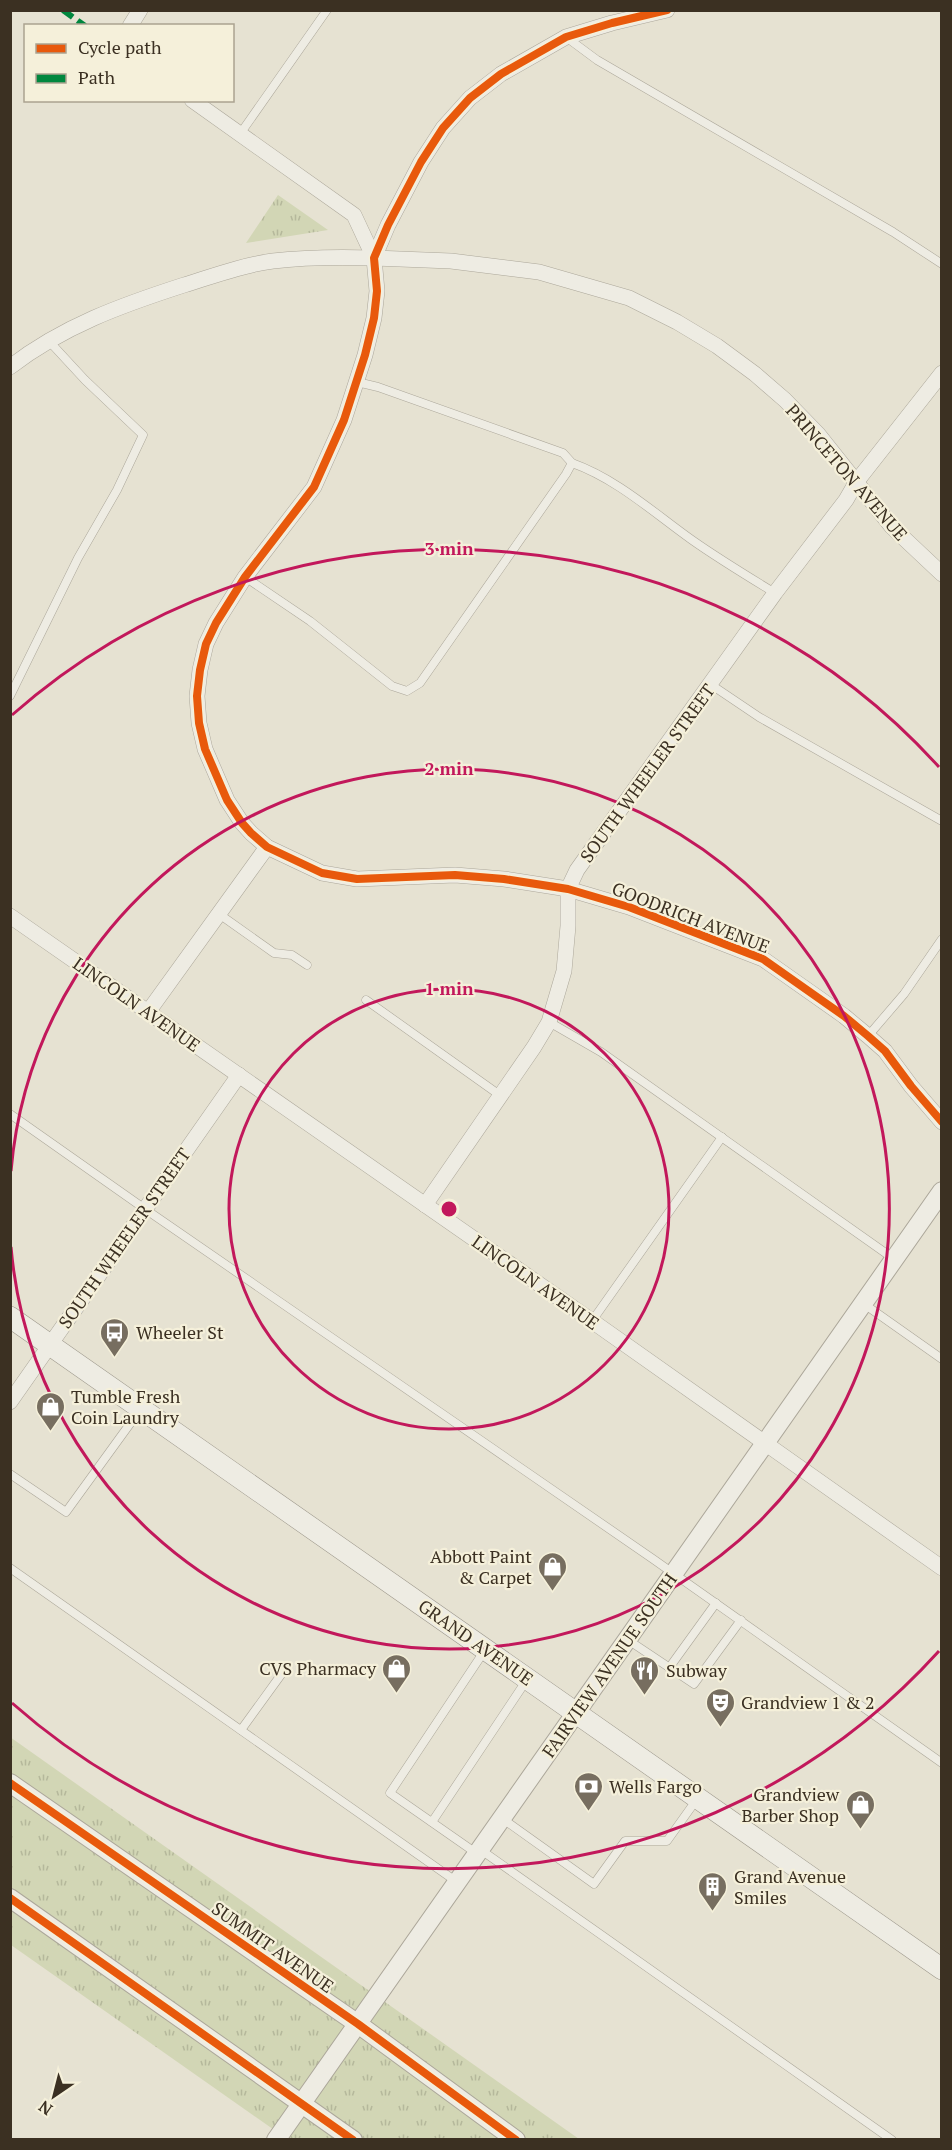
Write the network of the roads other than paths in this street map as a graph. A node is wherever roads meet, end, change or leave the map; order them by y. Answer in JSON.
{"nodes":[{"id":1,"x":140,"y":10,"type":"edge"},
{"id":2,"x":327,"y":10,"type":"edge"},
{"id":3,"x":667,"y":10,"type":"edge"},
{"id":4,"x":131,"y":24,"type":"edge"},
{"id":5,"x":566,"y":37,"type":"junction"},
{"id":6,"x":195,"y":102,"type":"edge"},
{"id":7,"x":240,"y":134,"type":"junction"},
{"id":8,"x":374,"y":258,"type":"junction"},
{"id":9,"x":942,"y":264,"type":"edge"},
{"id":10,"x":48,"y":340,"type":"junction"},
{"id":11,"x":10,"y":367,"type":"edge"},
{"id":12,"x":942,"y":373,"type":"edge"},
{"id":13,"x":357,"y":381,"type":"junction"},
{"id":14,"x":572,"y":463,"type":"junction"},
{"id":15,"x":857,"y":481,"type":"junction"},
{"id":16,"x":942,"y":574,"type":"edge"},
{"id":17,"x":245,"y":578,"type":"junction"},
{"id":18,"x":775,"y":593,"type":"junction"},
{"id":19,"x":710,"y":684,"type":"junction"},
{"id":20,"x":10,"y":696,"type":"edge"},
{"id":21,"x":942,"y":821,"type":"edge"},
{"id":22,"x":267,"y":847,"type":"junction"},
{"id":23,"x":568,"y":889,"type":"junction"},
{"id":24,"x":219,"y":914,"type":"junction"},
{"id":25,"x":10,"y":916,"type":"edge"},
{"id":26,"x":942,"y":939,"type":"edge"},
{"id":27,"x":307,"y":965,"type":"dead end"},
{"id":28,"x":366,"y":1000,"type":"dead end"},
{"id":29,"x":148,"y":1012,"type":"junction"},
{"id":30,"x":549,"y":1022,"type":"junction"},
{"id":31,"x":868,"y":1036,"type":"junction"},
{"id":32,"x":239,"y":1075,"type":"junction"},
{"id":33,"x":501,"y":1096,"type":"junction"},
{"id":34,"x":10,"y":1114,"type":"edge"},
{"id":35,"x":942,"y":1122,"type":"edge"},
{"id":36,"x":722,"y":1137,"type":"junction"},
{"id":37,"x":942,"y":1191,"type":"edge"},
{"id":38,"x":425,"y":1204,"type":"junction"},
{"id":39,"x":145,"y":1209,"type":"junction"},
{"id":40,"x":894,"y":1259,"type":"junction"},
{"id":41,"x":862,"y":1303,"type":"junction"},
{"id":42,"x":10,"y":1317,"type":"edge"},
{"id":43,"x":592,"y":1321,"type":"junction"},
{"id":44,"x":50,"y":1345,"type":"junction"},
{"id":45,"x":942,"y":1359,"type":"edge"},
{"id":46,"x":10,"y":1402,"type":"edge"},
{"id":47,"x":141,"y":1408,"type":"junction"},
{"id":48,"x":765,"y":1443,"type":"junction"},
{"id":49,"x":10,"y":1474,"type":"edge"},
{"id":50,"x":10,"y":1568,"type":"edge"},
{"id":51,"x":942,"y":1568,"type":"edge"},
{"id":52,"x":674,"y":1573,"type":"junction"},
{"id":53,"x":716,"y":1603,"type":"junction"},
{"id":54,"x":741,"y":1620,"type":"junction"},
{"id":55,"x":627,"y":1639,"type":"junction"},
{"id":56,"x":486,"y":1649,"type":"junction"},
{"id":57,"x":669,"y":1668,"type":"junction"},
{"id":58,"x":282,"y":1672,"type":"dead end"},
{"id":59,"x":528,"y":1678,"type":"junction"},
{"id":60,"x":576,"y":1712,"type":"junction"},
{"id":61,"x":241,"y":1730,"type":"junction"},
{"id":62,"x":942,"y":1763,"type":"edge"},
{"id":63,"x":10,"y":1783,"type":"edge"},
{"id":64,"x":698,"y":1797,"type":"junction"},
{"id":65,"x":501,"y":1818,"type":"junction"},
{"id":66,"x":432,"y":1822,"type":"junction"},
{"id":67,"x":478,"y":1851,"type":"junction"},
{"id":68,"x":457,"y":1882,"type":"junction"},
{"id":69,"x":10,"y":1898,"type":"edge"},
{"id":70,"x":942,"y":1969,"type":"edge"},
{"id":71,"x":358,"y":2024,"type":"junction"},
{"id":72,"x":301,"y":2104,"type":"junction"},
{"id":73,"x":276,"y":2139,"type":"edge"},
{"id":74,"x":353,"y":2139,"type":"edge"},
{"id":75,"x":516,"y":2139,"type":"edge"},
{"id":76,"x":892,"y":2139,"type":"edge"}],
"edges":[{"from":1,"to":4,"type":"street"},
{"from":2,"to":7,"type":"lane"},
{"from":3,"to":5,"type":"street"},
{"from":5,"to":8,"type":"street"},
{"from":5,"to":9,"type":"lane"},
{"from":6,"to":7,"type":"street"},
{"from":7,"to":8,"type":"street"},
{"from":8,"to":10,"type":"street","name":"PRINCETON AVENUE"},
{"from":8,"to":13,"type":"street","name":"GOODRICH AVENUE"},
{"from":8,"to":15,"type":"street","name":"PRINCETON AVENUE"},
{"from":10,"to":11,"type":"street","name":"PRINCETON AVENUE"},
{"from":10,"to":20,"type":"lane"},
{"from":12,"to":15,"type":"street","name":"SOUTH WHEELER STREET"},
{"from":13,"to":14,"type":"lane"},
{"from":13,"to":17,"type":"street","name":"GOODRICH AVENUE"},
{"from":14,"to":17,"type":"lane"},
{"from":14,"to":18,"type":"lane"},
{"from":15,"to":16,"type":"street","name":"PRINCETON AVENUE"},
{"from":15,"to":18,"type":"street","name":"SOUTH WHEELER STREET"},
{"from":17,"to":22,"type":"street","name":"GOODRICH AVENUE"},
{"from":18,"to":19,"type":"street","name":"SOUTH WHEELER STREET"},
{"from":19,"to":21,"type":"lane"},
{"from":19,"to":23,"type":"street","name":"SOUTH WHEELER STREET"},
{"from":22,"to":23,"type":"street","name":"GOODRICH AVENUE"},
{"from":22,"to":24,"type":"street"},
{"from":23,"to":30,"type":"street","name":"SOUTH WHEELER STREET"},
{"from":23,"to":31,"type":"street","name":"GOODRICH AVENUE"},
{"from":24,"to":27,"type":"lane"},
{"from":24,"to":29,"type":"street"},
{"from":25,"to":29,"type":"street","name":"LINCOLN AVENUE"},
{"from":26,"to":31,"type":"lane"},
{"from":28,"to":33,"type":"lane"},
{"from":29,"to":32,"type":"street","name":"LINCOLN AVENUE"},
{"from":30,"to":33,"type":"street","name":"SOUTH WHEELER STREET"},
{"from":30,"to":36,"type":"lane"},
{"from":31,"to":35,"type":"street","name":"GOODRICH AVENUE"},
{"from":32,"to":38,"type":"street","name":"LINCOLN AVENUE"},
{"from":32,"to":39,"type":"street","name":"SOUTH WHEELER STREET"},
{"from":33,"to":38,"type":"street","name":"SOUTH WHEELER STREET"},
{"from":34,"to":39,"type":"lane"},
{"from":36,"to":40,"type":"lane"},
{"from":36,"to":43,"type":"lane"},
{"from":37,"to":40,"type":"street","name":"FAIRVIEW AVENUE SOUTH"},
{"from":38,"to":43,"type":"street","name":"LINCOLN AVENUE"},
{"from":39,"to":44,"type":"street","name":"SOUTH WHEELER STREET"},
{"from":39,"to":52,"type":"lane"},
{"from":40,"to":41,"type":"street","name":"FAIRVIEW AVENUE SOUTH"},
{"from":41,"to":45,"type":"lane"},
{"from":41,"to":48,"type":"street","name":"FAIRVIEW AVENUE SOUTH"},
{"from":42,"to":44,"type":"main road","name":"GRAND AVENUE"},
{"from":43,"to":48,"type":"street","name":"LINCOLN AVENUE"},
{"from":44,"to":46,"type":"street","name":"SOUTH WHEELER STREET"},
{"from":44,"to":47,"type":"main road","name":"GRAND AVENUE"},
{"from":47,"to":49,"type":"lane"},
{"from":47,"to":56,"type":"main road","name":"GRAND AVENUE"},
{"from":48,"to":51,"type":"street","name":"LINCOLN AVENUE"},
{"from":48,"to":52,"type":"street","name":"FAIRVIEW AVENUE SOUTH"},
{"from":50,"to":61,"type":"lane"},
{"from":52,"to":53,"type":"lane"},
{"from":52,"to":55,"type":"street","name":"FAIRVIEW AVENUE SOUTH"},
{"from":53,"to":54,"type":"lane"},
{"from":53,"to":57,"type":"lane"},
{"from":54,"to":57,"type":"lane"},
{"from":54,"to":62,"type":"lane"},
{"from":55,"to":57,"type":"lane"},
{"from":55,"to":60,"type":"street","name":"FAIRVIEW AVENUE SOUTH"},
{"from":56,"to":59,"type":"main road","name":"GRAND AVENUE"},
{"from":56,"to":66,"type":"lane"},
{"from":58,"to":61,"type":"lane"},
{"from":59,"to":60,"type":"main road","name":"GRAND AVENUE"},
{"from":59,"to":66,"type":"lane"},
{"from":60,"to":64,"type":"main road","name":"GRAND AVENUE"},
{"from":60,"to":65,"type":"street","name":"FAIRVIEW AVENUE SOUTH"},
{"from":61,"to":68,"type":"lane"},
{"from":63,"to":71,"type":"street","name":"SUMMIT AVENUE"},
{"from":64,"to":65,"type":"lane"},
{"from":64,"to":70,"type":"main road","name":"GRAND AVENUE"},
{"from":65,"to":67,"type":"street","name":"FAIRVIEW AVENUE SOUTH"},
{"from":66,"to":67,"type":"lane"},
{"from":67,"to":68,"type":"street","name":"FAIRVIEW AVENUE SOUTH"},
{"from":67,"to":76,"type":"lane"},
{"from":68,"to":71,"type":"street","name":"FAIRVIEW AVENUE SOUTH"},
{"from":69,"to":72,"type":"street"},
{"from":71,"to":72,"type":"street","name":"FAIRVIEW AVENUE SOUTH"},
{"from":71,"to":75,"type":"street","name":"SUMMIT AVENUE"},
{"from":72,"to":73,"type":"street","name":"FAIRVIEW AVENUE SOUTH"},
{"from":72,"to":74,"type":"street"}]}
